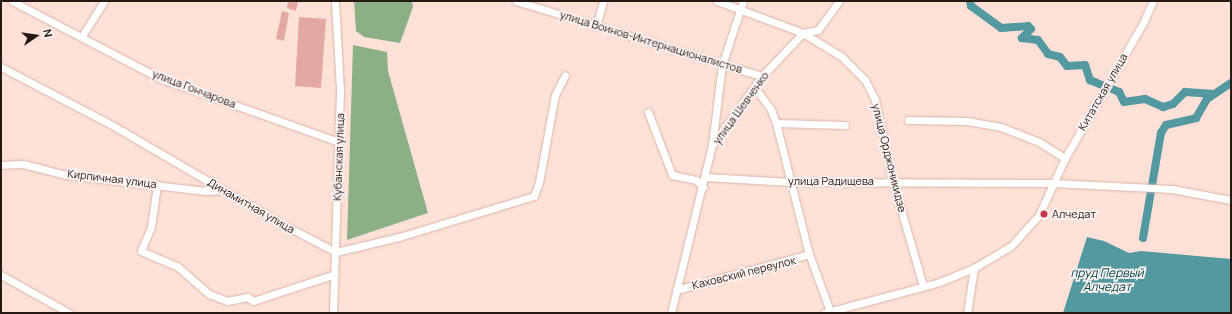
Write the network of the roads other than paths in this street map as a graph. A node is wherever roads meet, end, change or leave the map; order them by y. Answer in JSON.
{"nodes":[{"id":1,"x":12,"y":1,"type":"edge"},
{"id":2,"x":104,"y":1,"type":"edge"},
{"id":3,"x":335,"y":1,"type":"edge"},
{"id":4,"x":516,"y":1,"type":"edge"},
{"id":5,"x":603,"y":1,"type":"edge"},
{"id":6,"x":717,"y":1,"type":"edge"},
{"id":7,"x":839,"y":1,"type":"edge"},
{"id":8,"x":1152,"y":1,"type":"edge"},
{"id":9,"x":742,"y":4,"type":"edge"},
{"id":10,"x":596,"y":26,"type":"junction"},
{"id":11,"x":803,"y":33,"type":"junction"},
{"id":12,"x":82,"y":36,"type":"junction"},
{"id":13,"x":722,"y":65,"type":"junction"},
{"id":14,"x":1,"y":66,"type":"edge"},
{"id":15,"x":565,"y":75,"type":"dead end"},
{"id":16,"x":762,"y":76,"type":"junction"},
{"id":17,"x":756,"y":89,"type":"junction"},
{"id":18,"x":648,"y":112,"type":"dead end"},
{"id":19,"x":908,"y":120,"type":"dead end"},
{"id":20,"x":776,"y":123,"type":"junction"},
{"id":21,"x":845,"y":125,"type":"dead end"},
{"id":22,"x":339,"y":142,"type":"junction"},
{"id":23,"x":712,"y":145,"type":"junction"},
{"id":24,"x":1065,"y":158,"type":"junction"},
{"id":25,"x":1,"y":165,"type":"edge"},
{"id":26,"x":705,"y":177,"type":"junction"},
{"id":27,"x":791,"y":182,"type":"junction"},
{"id":28,"x":893,"y":182,"type":"junction"},
{"id":29,"x":1053,"y":183,"type":"junction"},
{"id":30,"x":157,"y":185,"type":"junction"},
{"id":31,"x":703,"y":187,"type":"junction"},
{"id":32,"x":224,"y":190,"type":"junction"},
{"id":33,"x":1231,"y":200,"type":"edge"},
{"id":34,"x":336,"y":252,"type":"junction"},
{"id":35,"x":810,"y":254,"type":"junction"},
{"id":36,"x":974,"y":268,"type":"junction"},
{"id":37,"x":335,"y":274,"type":"junction"},
{"id":38,"x":1,"y":275,"type":"edge"},
{"id":39,"x":923,"y":286,"type":"junction"},
{"id":40,"x":676,"y":290,"type":"junction"},
{"id":41,"x":827,"y":312,"type":"edge"},
{"id":42,"x":68,"y":313,"type":"edge"},
{"id":43,"x":333,"y":313,"type":"edge"},
{"id":44,"x":670,"y":313,"type":"edge"},
{"id":45,"x":967,"y":313,"type":"edge"}],
"edges":[{"from":1,"to":12,"type":"street","name":"улица Гончарова"},
{"from":2,"to":12,"type":"street"},
{"from":3,"to":22,"type":"street","name":"Кубанская улица"},
{"from":4,"to":10,"type":"street","name":"улица Воинов-Интернационалистов"},
{"from":5,"to":10,"type":"street"},
{"from":6,"to":9,"type":"street","name":"улица Орджоникидзе"},
{"from":7,"to":11,"type":"street","name":"улица Шевченко"},
{"from":8,"to":24,"type":"street","name":"Китатская улица"},
{"from":9,"to":11,"type":"street","name":"улица Орджоникидзе"},
{"from":9,"to":13,"type":"street"},
{"from":10,"to":13,"type":"street","name":"улица Воинов-Интернационалистов"},
{"from":11,"to":16,"type":"street","name":"улица Шевченко"},
{"from":11,"to":28,"type":"street","name":"улица Орджоникидзе"},
{"from":12,"to":22,"type":"street","name":"улица Гончарова"},
{"from":13,"to":16,"type":"street","name":"улица Воинов-Интернационалистов"},
{"from":13,"to":23,"type":"street"},
{"from":14,"to":32,"type":"street","name":"Динамитная улица"},
{"from":15,"to":34,"type":"street"},
{"from":16,"to":17,"type":"street","name":"улица Шевченко"},
{"from":17,"to":20,"type":"street"},
{"from":17,"to":23,"type":"street","name":"улица Шевченко"},
{"from":18,"to":31,"type":"street"},
{"from":19,"to":24,"type":"street"},
{"from":20,"to":21,"type":"street"},
{"from":20,"to":27,"type":"street"},
{"from":22,"to":34,"type":"street","name":"Кубанская улица"},
{"from":23,"to":26,"type":"street","name":"улица Шевченко"},
{"from":24,"to":29,"type":"street","name":"Китатская улица"},
{"from":25,"to":30,"type":"street","name":"Кирпичная улица"},
{"from":26,"to":27,"type":"street","name":"улица Радищева"},
{"from":26,"to":31,"type":"street","name":"улица Шевченко"},
{"from":27,"to":28,"type":"street","name":"улица Радищева"},
{"from":27,"to":35,"type":"street"},
{"from":28,"to":29,"type":"street","name":"улица Радищева"},
{"from":28,"to":39,"type":"street","name":"улица Орджоникидзе"},
{"from":29,"to":33,"type":"street","name":"улица Радищева"},
{"from":29,"to":36,"type":"street","name":"Китатская улица"},
{"from":30,"to":32,"type":"street","name":"Кирпичная улица"},
{"from":30,"to":37,"type":"street"},
{"from":31,"to":40,"type":"street","name":"улица Шевченко"},
{"from":32,"to":34,"type":"street","name":"Динамитная улица"},
{"from":34,"to":37,"type":"street","name":"Кубанская улица"},
{"from":35,"to":40,"type":"street","name":"Каховский переулок"},
{"from":35,"to":41,"type":"street"},
{"from":36,"to":39,"type":"street","name":"Китатская улица"},
{"from":36,"to":45,"type":"street"},
{"from":37,"to":43,"type":"street","name":"Кубанская улица"},
{"from":38,"to":42,"type":"street"},
{"from":39,"to":41,"type":"street","name":"Китатская улица"},
{"from":40,"to":44,"type":"street","name":"улица Шевченко"}]}
